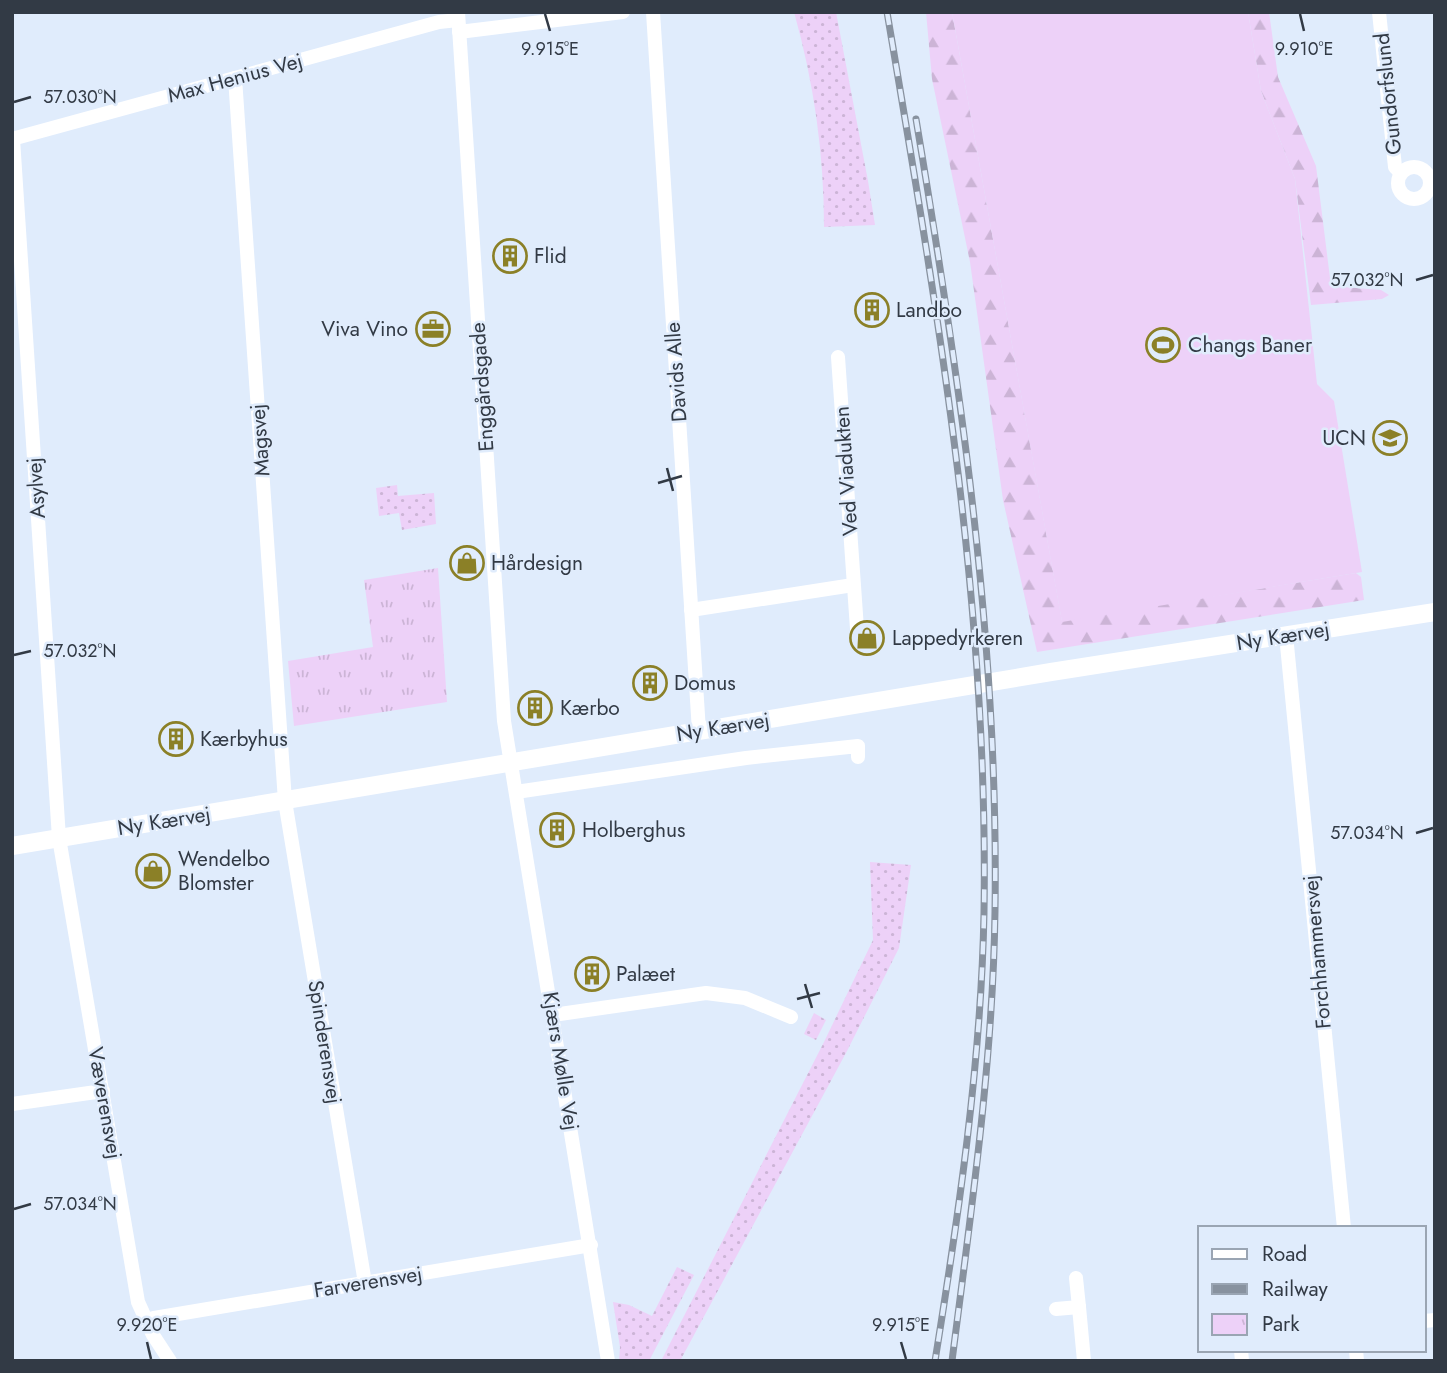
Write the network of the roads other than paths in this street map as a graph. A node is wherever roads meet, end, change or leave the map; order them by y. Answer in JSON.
{"nodes":[{"id":1,"x":624,"y":12,"type":"edge"},
{"id":2,"x":653,"y":12,"type":"edge"},
{"id":3,"x":1379,"y":12,"type":"edge"},
{"id":4,"x":458,"y":21,"type":"edge"},
{"id":5,"x":235,"y":78,"type":"junction"},
{"id":6,"x":13,"y":139,"type":"edge"},
{"id":7,"x":1401,"y":173,"type":"junction"},
{"id":8,"x":1433,"y":182,"type":"edge"},
{"id":9,"x":838,"y":357,"type":"dead end"},
{"id":10,"x":853,"y":585,"type":"junction"},
{"id":11,"x":691,"y":610,"type":"junction"},
{"id":12,"x":1435,"y":612,"type":"edge"},
{"id":13,"x":1286,"y":635,"type":"junction"},
{"id":14,"x":858,"y":643,"type":"dead end"},
{"id":15,"x":699,"y":731,"type":"junction"},
{"id":16,"x":858,"y":757,"type":"dead end"},
{"id":17,"x":511,"y":762,"type":"junction"},
{"id":18,"x":516,"y":792,"type":"junction"},
{"id":19,"x":285,"y":802,"type":"junction"},
{"id":20,"x":60,"y":838,"type":"junction"},
{"id":21,"x":12,"y":846,"type":"edge"},
{"id":22,"x":553,"y":1015,"type":"junction"},
{"id":23,"x":791,"y":1017,"type":"dead end"},
{"id":24,"x":103,"y":1091,"type":"junction"},
{"id":25,"x":12,"y":1104,"type":"edge"},
{"id":26,"x":1344,"y":1226,"type":"edge"},
{"id":27,"x":591,"y":1245,"type":"junction"},
{"id":28,"x":1076,"y":1278,"type":"dead end"},
{"id":29,"x":365,"y":1283,"type":"junction"},
{"id":30,"x":1079,"y":1307,"type":"junction"},
{"id":31,"x":1056,"y":1309,"type":"dead end"},
{"id":32,"x":145,"y":1321,"type":"junction"},
{"id":33,"x":170,"y":1361,"type":"edge"},
{"id":34,"x":608,"y":1361,"type":"edge"},
{"id":35,"x":1084,"y":1361,"type":"edge"}],
"edges":[{"from":1,"to":4,"type":"street"},
{"from":2,"to":11,"type":"street","name":"Davids Alle"},
{"from":3,"to":7,"type":"street","name":"Gundorfslund"},
{"from":4,"to":5,"type":"street","name":"Max Henius Vej"},
{"from":4,"to":17,"type":"street","name":"Enggårdsgade"},
{"from":5,"to":6,"type":"street","name":"Max Henius Vej"},
{"from":5,"to":19,"type":"street","name":"Magsvej"},
{"from":6,"to":20,"type":"street","name":"Asylvej"},
{"from":7,"to":8,"type":"street","name":"Gundorfslund"},
{"from":7,"to":8,"type":"street","name":"Gundorfslund"},
{"from":9,"to":10,"type":"street","name":"Ved Viadukten"},
{"from":10,"to":11,"type":"street"},
{"from":10,"to":14,"type":"street","name":"Ved Viadukten"},
{"from":11,"to":15,"type":"street","name":"Davids Alle"},
{"from":12,"to":13,"type":"street","name":"Ny Kærvej"},
{"from":13,"to":15,"type":"street","name":"Ny Kærvej"},
{"from":13,"to":26,"type":"street","name":"Forchhammersvej"},
{"from":15,"to":17,"type":"street","name":"Ny Kærvej"},
{"from":16,"to":18,"type":"street","name":"Ny Kærvej"},
{"from":17,"to":18,"type":"street","name":"Kjærs Mølle Vej"},
{"from":17,"to":19,"type":"street","name":"Ny Kærvej"},
{"from":18,"to":22,"type":"street","name":"Kjærs Mølle Vej"},
{"from":19,"to":20,"type":"street","name":"Ny Kærvej"},
{"from":19,"to":29,"type":"street","name":"Spinderensvej"},
{"from":20,"to":21,"type":"street","name":"Ny Kærvej"},
{"from":20,"to":24,"type":"street","name":"Væverensvej"},
{"from":22,"to":23,"type":"street"},
{"from":22,"to":27,"type":"street","name":"Kjærs Mølle Vej"},
{"from":24,"to":25,"type":"street"},
{"from":24,"to":32,"type":"street","name":"Væverensvej"},
{"from":27,"to":29,"type":"street","name":"Farverensvej"},
{"from":27,"to":34,"type":"street","name":"Kjærs Mølle Vej"},
{"from":28,"to":30,"type":"street"},
{"from":29,"to":32,"type":"street","name":"Farverensvej"},
{"from":30,"to":31,"type":"street"},
{"from":30,"to":35,"type":"street"},
{"from":32,"to":33,"type":"street","name":"Væverensvej"}]}
